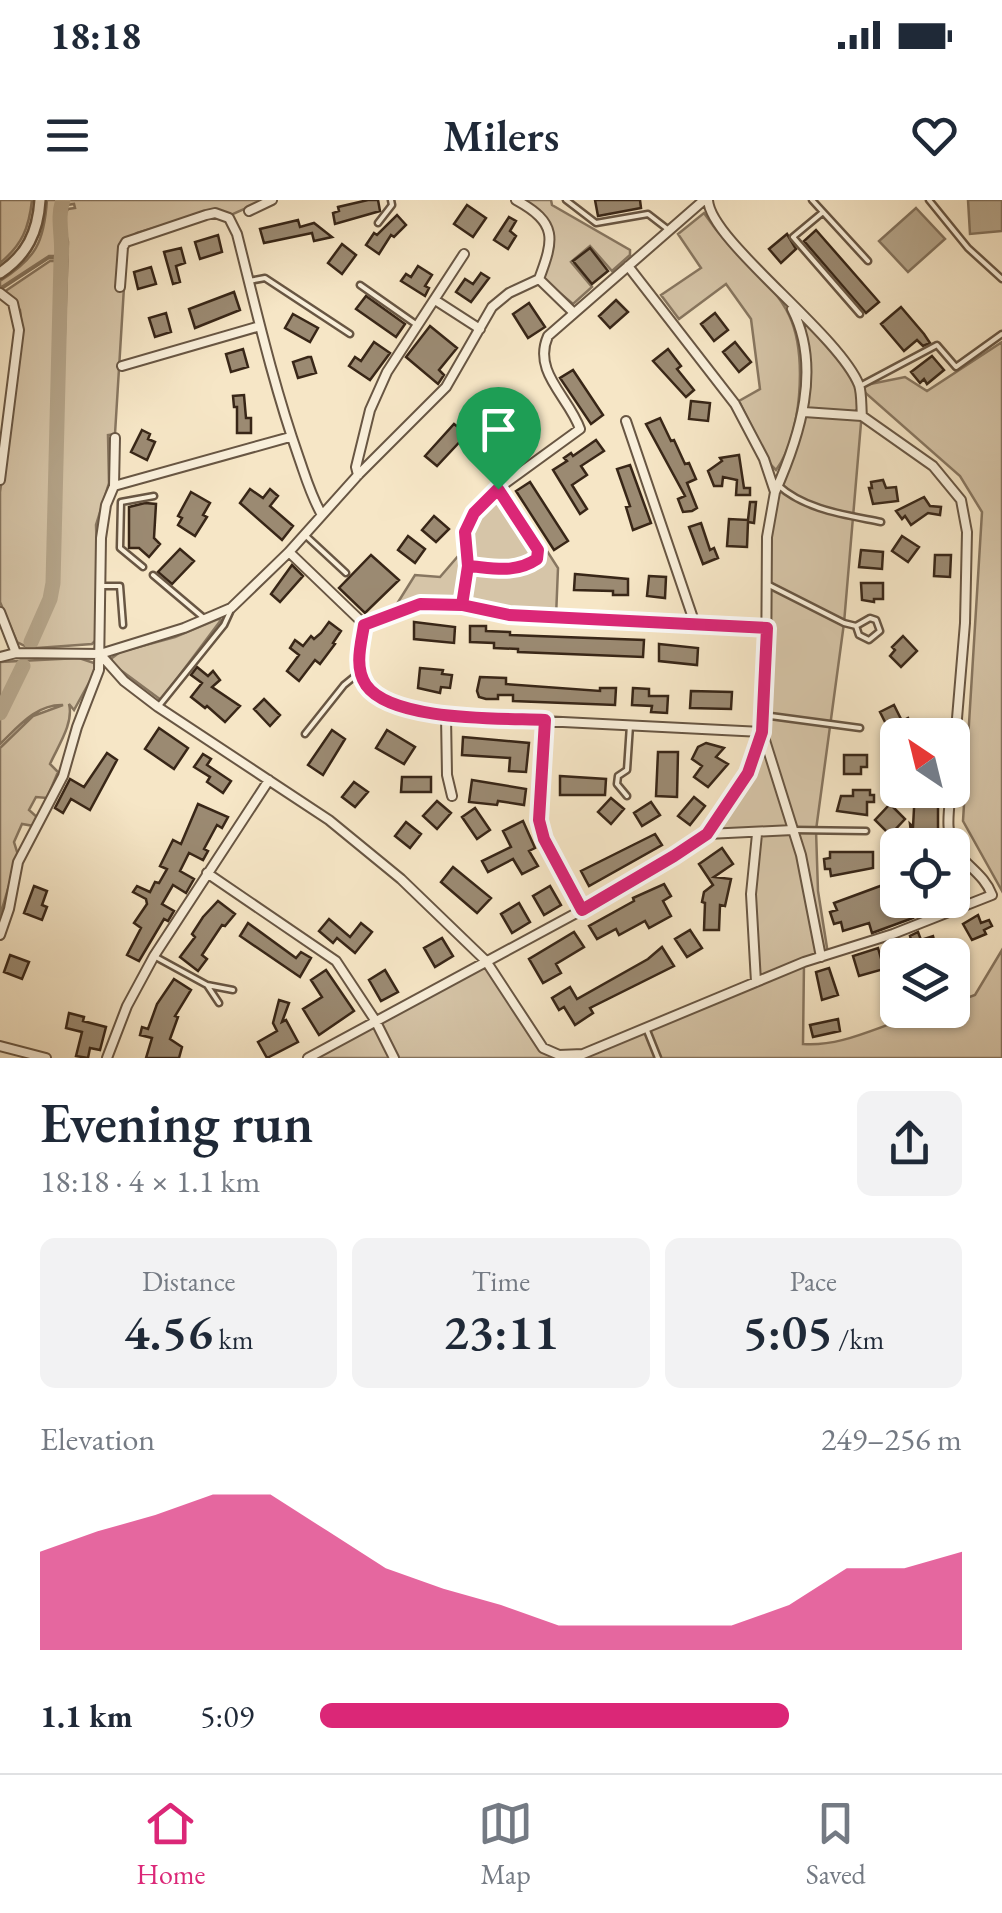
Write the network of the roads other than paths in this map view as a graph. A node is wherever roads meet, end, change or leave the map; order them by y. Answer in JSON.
{"nodes":[{"id":1,"x":40,"y":200,"type":"edge"},
{"id":2,"x":272,"y":200,"type":"edge"},
{"id":3,"x":391,"y":200,"type":"edge"},
{"id":4,"x":516,"y":200,"type":"edge"},
{"id":5,"x":566,"y":200,"type":"edge"},
{"id":6,"x":706,"y":200,"type":"edge"},
{"id":7,"x":812,"y":200,"type":"edge"},
{"id":8,"x":929,"y":200,"type":"edge"},
{"id":9,"x":250,"y":211,"type":"dead end"},
{"id":10,"x":823,"y":212,"type":"junction"},
{"id":11,"x":378,"y":222,"type":"dead end"},
{"id":12,"x":670,"y":231,"type":"junction"},
{"id":13,"x":464,"y":254,"type":"dead end"},
{"id":14,"x":868,"y":261,"type":"dead end"},
{"id":15,"x":628,"y":266,"type":"junction"},
{"id":16,"x":0,"y":273,"type":"edge"},
{"id":17,"x":539,"y":279,"type":"junction"},
{"id":18,"x":1002,"y":279,"type":"edge"},
{"id":19,"x":249,"y":281,"type":"junction"},
{"id":20,"x":360,"y":285,"type":"dead end"},
{"id":21,"x":120,"y":287,"type":"dead end"},
{"id":22,"x":0,"y":293,"type":"edge"},
{"id":23,"x":434,"y":300,"type":"junction"},
{"id":24,"x":789,"y":302,"type":"junction"},
{"id":25,"x":574,"y":313,"type":"junction"},
{"id":26,"x":860,"y":314,"type":"dead end"},
{"id":27,"x":417,"y":325,"type":"junction"},
{"id":28,"x":260,"y":326,"type":"junction"},
{"id":29,"x":480,"y":329,"type":"junction"},
{"id":30,"x":350,"y":334,"type":"dead end"},
{"id":31,"x":1002,"y":334,"type":"edge"},
{"id":32,"x":122,"y":366,"type":"dead end"},
{"id":33,"x":860,"y":386,"type":"junction"},
{"id":34,"x":804,"y":412,"type":"junction"},
{"id":35,"x":862,"y":416,"type":"junction"},
{"id":36,"x":626,"y":421,"type":"dead end"},
{"id":37,"x":290,"y":437,"type":"junction"},
{"id":38,"x":115,"y":438,"type":"dead end"},
{"id":39,"x":358,"y":475,"type":"junction"},
{"id":40,"x":0,"y":480,"type":"edge"},
{"id":41,"x":114,"y":486,"type":"junction"},
{"id":42,"x":777,"y":488,"type":"junction"},
{"id":43,"x":498,"y":489,"type":"junction"},
{"id":44,"x":154,"y":496,"type":"dead end"},
{"id":45,"x":108,"y":501,"type":"junction"},
{"id":46,"x":121,"y":502,"type":"junction"},
{"id":47,"x":322,"y":515,"type":"junction"},
{"id":48,"x":882,"y":522,"type":"dead end"},
{"id":49,"x":304,"y":534,"type":"junction"},
{"id":50,"x":289,"y":552,"type":"junction"},
{"id":51,"x":468,"y":566,"type":"junction"},
{"id":52,"x":143,"y":567,"type":"dead end"},
{"id":53,"x":346,"y":572,"type":"dead end"},
{"id":54,"x":153,"y":575,"type":"dead end"},
{"id":55,"x":769,"y":585,"type":"junction"},
{"id":56,"x":101,"y":586,"type":"junction"},
{"id":57,"x":462,"y":605,"type":"junction"},
{"id":58,"x":232,"y":608,"type":"junction"},
{"id":59,"x":0,"y":612,"type":"edge"},
{"id":60,"x":205,"y":619,"type":"junction"},
{"id":61,"x":695,"y":624,"type":"junction"},
{"id":62,"x":123,"y":625,"type":"dead end"},
{"id":63,"x":364,"y":625,"type":"junction"},
{"id":64,"x":856,"y":626,"type":"junction"},
{"id":65,"x":767,"y":628,"type":"junction"},
{"id":66,"x":16,"y":653,"type":"junction"},
{"id":67,"x":100,"y":654,"type":"junction"},
{"id":68,"x":0,"y":657,"type":"edge"},
{"id":69,"x":360,"y":672,"type":"junction"},
{"id":70,"x":158,"y":707,"type":"junction"},
{"id":71,"x":763,"y":715,"type":"junction"},
{"id":72,"x":446,"y":716,"type":"junction"},
{"id":73,"x":957,"y":718,"type":"edge"},
{"id":74,"x":545,"y":720,"type":"junction"},
{"id":75,"x":630,"y":725,"type":"junction"},
{"id":76,"x":860,"y":728,"type":"dead end"},
{"id":77,"x":762,"y":732,"type":"junction"},
{"id":78,"x":305,"y":734,"type":"dead end"},
{"id":79,"x":270,"y":780,"type":"junction"},
{"id":80,"x":452,"y":796,"type":"dead end"},
{"id":81,"x":627,"y":796,"type":"dead end"},
{"id":82,"x":949,"y":808,"type":"edge"},
{"id":83,"x":793,"y":830,"type":"junction"},
{"id":84,"x":866,"y":831,"type":"dead end"},
{"id":85,"x":707,"y":834,"type":"junction"},
{"id":86,"x":757,"y":834,"type":"junction"},
{"id":87,"x":207,"y":873,"type":"junction"},
{"id":88,"x":582,"y":910,"type":"junction"},
{"id":89,"x":0,"y":935,"type":"edge"},
{"id":90,"x":154,"y":956,"type":"junction"},
{"id":91,"x":820,"y":956,"type":"junction"},
{"id":92,"x":486,"y":962,"type":"junction"},
{"id":93,"x":756,"y":982,"type":"junction"},
{"id":94,"x":207,"y":985,"type":"junction"},
{"id":95,"x":233,"y":990,"type":"dead end"},
{"id":96,"x":218,"y":1002,"type":"dead end"},
{"id":97,"x":374,"y":1020,"type":"junction"},
{"id":98,"x":646,"y":1028,"type":"junction"},
{"id":99,"x":0,"y":1046,"type":"edge"},
{"id":100,"x":110,"y":1056,"type":"edge"},
{"id":101,"x":46,"y":1058,"type":"edge"},
{"id":102,"x":308,"y":1058,"type":"edge"},
{"id":103,"x":394,"y":1058,"type":"edge"},
{"id":104,"x":658,"y":1058,"type":"edge"}],
"edges":[{"from":1,"to":16,"type":"street"},
{"from":2,"to":9,"type":"street"},
{"from":3,"to":11,"type":"lane"},
{"from":4,"to":17,"type":"street"},
{"from":5,"to":12,"type":"lane"},
{"from":6,"to":12,"type":"street"},
{"from":6,"to":24,"type":"street"},
{"from":7,"to":10,"type":"lane"},
{"from":8,"to":18,"type":"lane"},
{"from":10,"to":14,"type":"lane"},
{"from":10,"to":26,"type":"lane"},
{"from":12,"to":15,"type":"street"},
{"from":13,"to":23,"type":"street"},
{"from":15,"to":25,"type":"street"},
{"from":15,"to":42,"type":"street"},
{"from":17,"to":25,"type":"street"},
{"from":17,"to":29,"type":"street"},
{"from":19,"to":21,"type":"street"},
{"from":19,"to":28,"type":"street"},
{"from":19,"to":30,"type":"lane"},
{"from":20,"to":27,"type":"lane"},
{"from":22,"to":40,"type":"street"},
{"from":23,"to":27,"type":"street"},
{"from":23,"to":29,"type":"street"},
{"from":24,"to":33,"type":"street"},
{"from":24,"to":34,"type":"street"},
{"from":25,"to":43,"type":"street"},
{"from":27,"to":39,"type":"street"},
{"from":28,"to":32,"type":"street"},
{"from":28,"to":37,"type":"street"},
{"from":29,"to":39,"type":"street"},
{"from":31,"to":33,"type":"lane"},
{"from":33,"to":35,"type":"street"},
{"from":34,"to":35,"type":"street"},
{"from":34,"to":42,"type":"street"},
{"from":35,"to":73,"type":"street"},
{"from":36,"to":61,"type":"street"},
{"from":37,"to":41,"type":"street"},
{"from":37,"to":47,"type":"street"},
{"from":38,"to":41,"type":"street"},
{"from":39,"to":47,"type":"street"},
{"from":41,"to":45,"type":"street"},
{"from":42,"to":48,"type":"lane"},
{"from":42,"to":55,"type":"street"},
{"from":43,"to":51,"type":"street"},
{"from":43,"to":51,"type":"lane"},
{"from":44,"to":46,"type":"lane"},
{"from":45,"to":46,"type":"lane"},
{"from":45,"to":56,"type":"street"},
{"from":46,"to":52,"type":"lane"},
{"from":47,"to":49,"type":"street"},
{"from":49,"to":50,"type":"street"},
{"from":49,"to":53,"type":"lane"},
{"from":50,"to":58,"type":"street"},
{"from":50,"to":63,"type":"street"},
{"from":51,"to":57,"type":"street"},
{"from":54,"to":60,"type":"lane"},
{"from":55,"to":64,"type":"lane"},
{"from":55,"to":65,"type":"street"},
{"from":56,"to":62,"type":"lane"},
{"from":56,"to":67,"type":"street"},
{"from":57,"to":61,"type":"street"},
{"from":57,"to":63,"type":"street"},
{"from":58,"to":60,"type":"street"},
{"from":58,"to":70,"type":"lane"},
{"from":59,"to":66,"type":"street"},
{"from":60,"to":67,"type":"street"},
{"from":61,"to":65,"type":"street"},
{"from":63,"to":69,"type":"street"},
{"from":64,"to":64,"type":"lane"},
{"from":65,"to":71,"type":"street"},
{"from":66,"to":67,"type":"street"},
{"from":66,"to":68,"type":"street"},
{"from":67,"to":70,"type":"street"},
{"from":67,"to":89,"type":"street"},
{"from":69,"to":72,"type":"street"},
{"from":69,"to":78,"type":"lane"},
{"from":70,"to":79,"type":"street"},
{"from":71,"to":76,"type":"lane"},
{"from":71,"to":77,"type":"street"},
{"from":72,"to":74,"type":"street"},
{"from":72,"to":80,"type":"street"},
{"from":74,"to":75,"type":"street"},
{"from":74,"to":88,"type":"street"},
{"from":75,"to":77,"type":"street"},
{"from":75,"to":81,"type":"lane"},
{"from":77,"to":83,"type":"street"},
{"from":77,"to":85,"type":"street"},
{"from":79,"to":87,"type":"street"},
{"from":79,"to":92,"type":"street"},
{"from":82,"to":91,"type":"street"},
{"from":83,"to":84,"type":"lane"},
{"from":83,"to":86,"type":"street"},
{"from":83,"to":91,"type":"street"},
{"from":85,"to":86,"type":"street"},
{"from":85,"to":88,"type":"street"},
{"from":86,"to":93,"type":"street"},
{"from":87,"to":90,"type":"street"},
{"from":87,"to":97,"type":"street"},
{"from":88,"to":92,"type":"street"},
{"from":90,"to":94,"type":"lane"},
{"from":90,"to":100,"type":"street"},
{"from":91,"to":93,"type":"street"},
{"from":92,"to":97,"type":"street"},
{"from":92,"to":98,"type":"street"},
{"from":93,"to":98,"type":"street"},
{"from":94,"to":95,"type":"lane"},
{"from":94,"to":96,"type":"lane"},
{"from":97,"to":102,"type":"street"},
{"from":97,"to":103,"type":"street"},
{"from":98,"to":104,"type":"lane"},
{"from":99,"to":101,"type":"street"}]}
